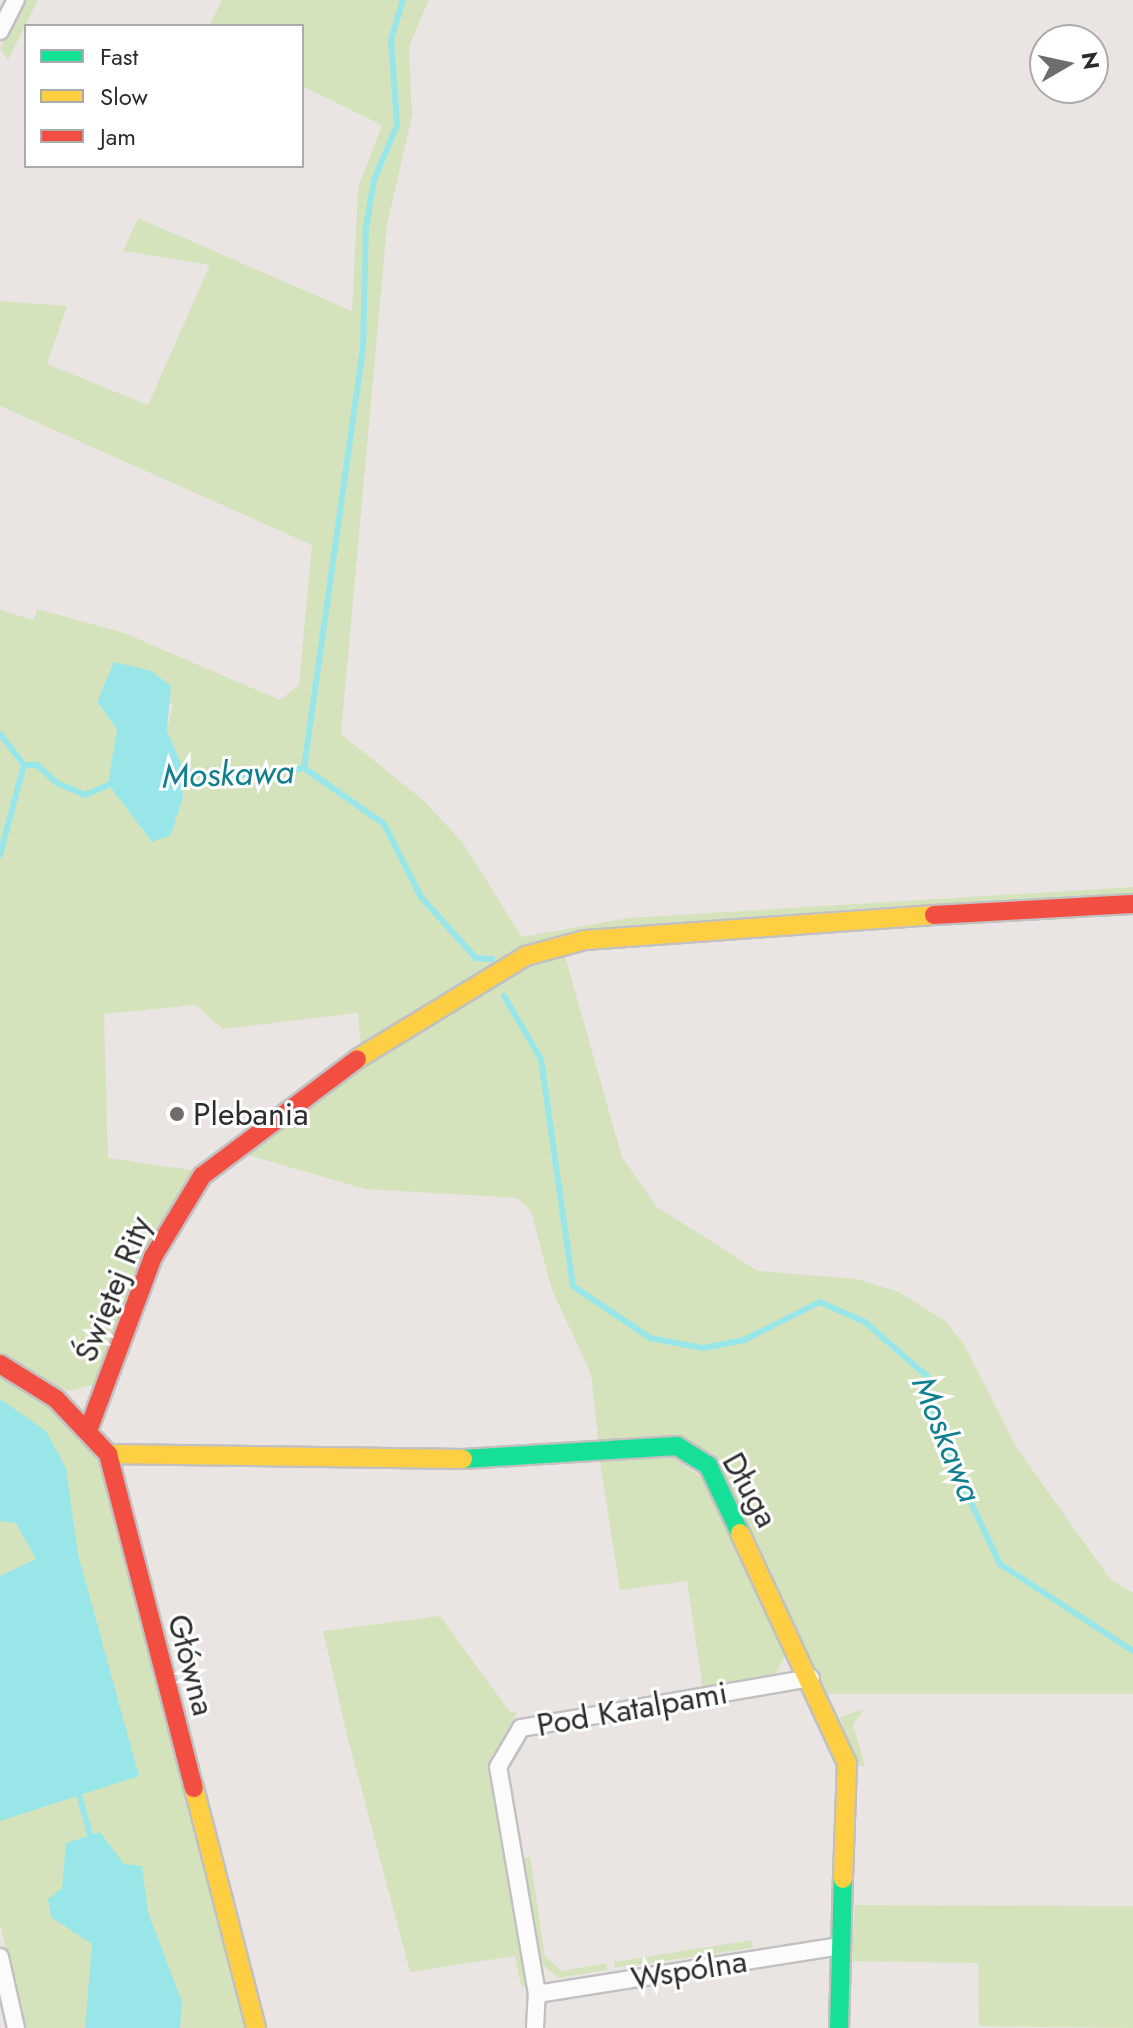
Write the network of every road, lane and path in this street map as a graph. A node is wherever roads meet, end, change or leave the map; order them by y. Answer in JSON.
{"nodes":[{"id":1,"x":16,"y":0,"type":"edge"},
{"id":2,"x":0,"y":31,"type":"edge"},
{"id":3,"x":1133,"y":904,"type":"edge"},
{"id":4,"x":0,"y":1364,"type":"edge"},
{"id":5,"x":89,"y":1428,"type":"junction"},
{"id":6,"x":108,"y":1454,"type":"junction"},
{"id":7,"x":811,"y":1678,"type":"junction"},
{"id":8,"x":840,"y":1946,"type":"junction"},
{"id":9,"x":0,"y":1957,"type":"edge"},
{"id":10,"x":537,"y":1994,"type":"junction"},
{"id":11,"x":16,"y":2028,"type":"edge"},
{"id":12,"x":256,"y":2028,"type":"edge"},
{"id":13,"x":535,"y":2028,"type":"edge"},
{"id":14,"x":839,"y":2028,"type":"edge"}],
"edges":[{"from":1,"to":2,"type":"street"},
{"from":3,"to":5,"type":"street","name":"Świętej Rity"},
{"from":4,"to":5,"type":"street","name":"Główna"},
{"from":5,"to":6,"type":"street","name":"Główna"},
{"from":6,"to":7,"type":"street","name":"Długa"},
{"from":6,"to":12,"type":"street","name":"Główna"},
{"from":7,"to":8,"type":"street","name":"Długa"},
{"from":7,"to":10,"type":"street","name":"Pod Katalpami"},
{"from":8,"to":10,"type":"street","name":"Wspólna"},
{"from":8,"to":14,"type":"street","name":"Długa"},
{"from":9,"to":11,"type":"street"},
{"from":10,"to":13,"type":"street","name":"Pod Katalpami"}]}
